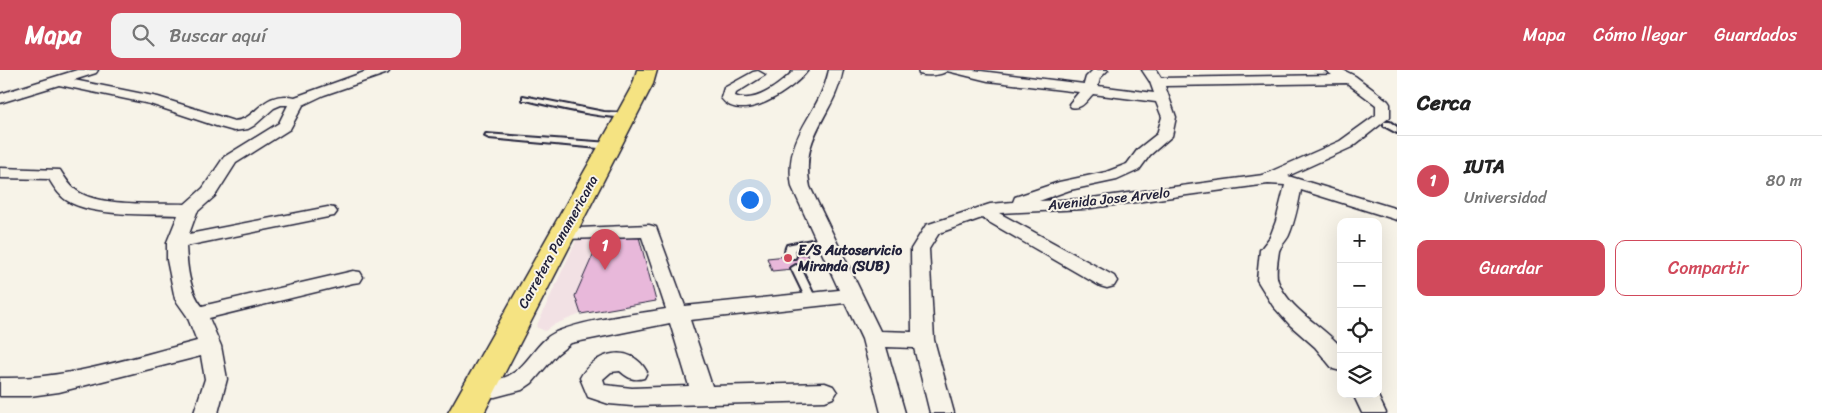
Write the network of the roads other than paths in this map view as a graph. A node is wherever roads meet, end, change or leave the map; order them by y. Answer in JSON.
{"nodes":[{"id":1,"x":92,"y":70,"type":"edge"},
{"id":2,"x":383,"y":70,"type":"edge"},
{"id":3,"x":647,"y":70,"type":"edge"},
{"id":4,"x":802,"y":70,"type":"edge"},
{"id":5,"x":836,"y":70,"type":"edge"},
{"id":6,"x":941,"y":70,"type":"edge"},
{"id":7,"x":953,"y":70,"type":"edge"},
{"id":8,"x":1101,"y":70,"type":"edge"},
{"id":9,"x":1332,"y":70,"type":"edge"},
{"id":10,"x":924,"y":71,"type":"edge"},
{"id":11,"x":758,"y":75,"type":"dead end"},
{"id":12,"x":1153,"y":76,"type":"edge"},
{"id":13,"x":1350,"y":79,"type":"junction"},
{"id":14,"x":60,"y":81,"type":"junction"},
{"id":15,"x":1090,"y":89,"type":"junction"},
{"id":16,"x":526,"y":98,"type":"dead end"},
{"id":17,"x":1163,"y":98,"type":"junction"},
{"id":18,"x":0,"y":99,"type":"edge"},
{"id":19,"x":297,"y":102,"type":"junction"},
{"id":20,"x":1076,"y":104,"type":"dead end"},
{"id":21,"x":626,"y":115,"type":"junction"},
{"id":22,"x":1389,"y":126,"type":"edge"},
{"id":23,"x":489,"y":136,"type":"dead end"},
{"id":24,"x":610,"y":146,"type":"junction"},
{"id":25,"x":0,"y":173,"type":"edge"},
{"id":26,"x":1268,"y":179,"type":"junction"},
{"id":27,"x":1294,"y":183,"type":"junction"},
{"id":28,"x":189,"y":210,"type":"junction"},
{"id":29,"x":990,"y":210,"type":"junction"},
{"id":30,"x":328,"y":212,"type":"dead end"},
{"id":31,"x":1397,"y":215,"type":"edge"},
{"id":32,"x":563,"y":233,"type":"junction"},
{"id":33,"x":826,"y":240,"type":"junction"},
{"id":34,"x":176,"y":242,"type":"junction"},
{"id":35,"x":791,"y":256,"type":"dead end"},
{"id":36,"x":796,"y":268,"type":"dead end"},
{"id":37,"x":353,"y":277,"type":"dead end"},
{"id":38,"x":1107,"y":281,"type":"dead end"},
{"id":39,"x":853,"y":295,"type":"junction"},
{"id":40,"x":811,"y":300,"type":"junction"},
{"id":41,"x":197,"y":314,"type":"junction"},
{"id":42,"x":678,"y":314,"type":"junction"},
{"id":43,"x":873,"y":339,"type":"junction"},
{"id":44,"x":923,"y":340,"type":"junction"},
{"id":45,"x":210,"y":346,"type":"junction"},
{"id":46,"x":1337,"y":358,"type":"edge"},
{"id":47,"x":636,"y":372,"type":"dead end"},
{"id":48,"x":0,"y":388,"type":"edge"},
{"id":49,"x":479,"y":388,"type":"junction"},
{"id":50,"x":825,"y":392,"type":"dead end"},
{"id":51,"x":703,"y":396,"type":"junction"},
{"id":52,"x":1367,"y":398,"type":"edge"},
{"id":53,"x":632,"y":405,"type":"edge"},
{"id":54,"x":206,"y":413,"type":"edge"},
{"id":55,"x":466,"y":413,"type":"edge"},
{"id":56,"x":893,"y":413,"type":"edge"},
{"id":57,"x":942,"y":413,"type":"edge"},
{"id":58,"x":1374,"y":413,"type":"edge"}],
"edges":[{"from":1,"to":14,"type":"street"},
{"from":2,"to":19,"type":"street"},
{"from":3,"to":21,"type":"main road","name":"Carretera Panamericana"},
{"from":4,"to":11,"type":"street"},
{"from":5,"to":33,"type":"street"},
{"from":6,"to":10,"type":"street"},
{"from":7,"to":15,"type":"street"},
{"from":8,"to":15,"type":"street"},
{"from":9,"to":13,"type":"street"},
{"from":12,"to":13,"type":"street"},
{"from":12,"to":17,"type":"street"},
{"from":13,"to":22,"type":"street"},
{"from":14,"to":18,"type":"street"},
{"from":14,"to":19,"type":"street"},
{"from":15,"to":17,"type":"street"},
{"from":15,"to":20,"type":"street"},
{"from":16,"to":21,"type":"lane"},
{"from":17,"to":29,"type":"street"},
{"from":19,"to":28,"type":"street"},
{"from":21,"to":24,"type":"main road","name":"Carretera Panamericana"},
{"from":22,"to":26,"type":"street"},
{"from":23,"to":24,"type":"lane"},
{"from":24,"to":32,"type":"main road","name":"Carretera Panamericana"},
{"from":25,"to":28,"type":"street"},
{"from":26,"to":27,"type":"street","name":"Avenida Jose Arvelo"},
{"from":26,"to":29,"type":"street","name":"Avenida Jose Arvelo"},
{"from":27,"to":31,"type":"street","name":"Avenida Jose Arvelo"},
{"from":27,"to":46,"type":"street"},
{"from":28,"to":34,"type":"street"},
{"from":29,"to":38,"type":"street"},
{"from":29,"to":44,"type":"street","name":"Avenida Jose Arvelo"},
{"from":30,"to":34,"type":"street"},
{"from":32,"to":42,"type":"street"},
{"from":32,"to":49,"type":"main road","name":"Carretera Panamericana"},
{"from":33,"to":35,"type":"lane"},
{"from":33,"to":39,"type":"street"},
{"from":34,"to":41,"type":"street"},
{"from":36,"to":40,"type":"lane"},
{"from":37,"to":41,"type":"street"},
{"from":39,"to":40,"type":"street"},
{"from":39,"to":43,"type":"street"},
{"from":40,"to":42,"type":"street"},
{"from":41,"to":45,"type":"street"},
{"from":42,"to":49,"type":"street"},
{"from":42,"to":51,"type":"street"},
{"from":43,"to":44,"type":"street"},
{"from":43,"to":56,"type":"street"},
{"from":44,"to":57,"type":"street","name":"Avenida Jose Arvelo"},
{"from":45,"to":48,"type":"street"},
{"from":45,"to":54,"type":"street"},
{"from":47,"to":53,"type":"street"},
{"from":49,"to":55,"type":"main road","name":"Carretera Panamericana"},
{"from":50,"to":51,"type":"street"},
{"from":51,"to":53,"type":"street"},
{"from":52,"to":58,"type":"street"}]}
